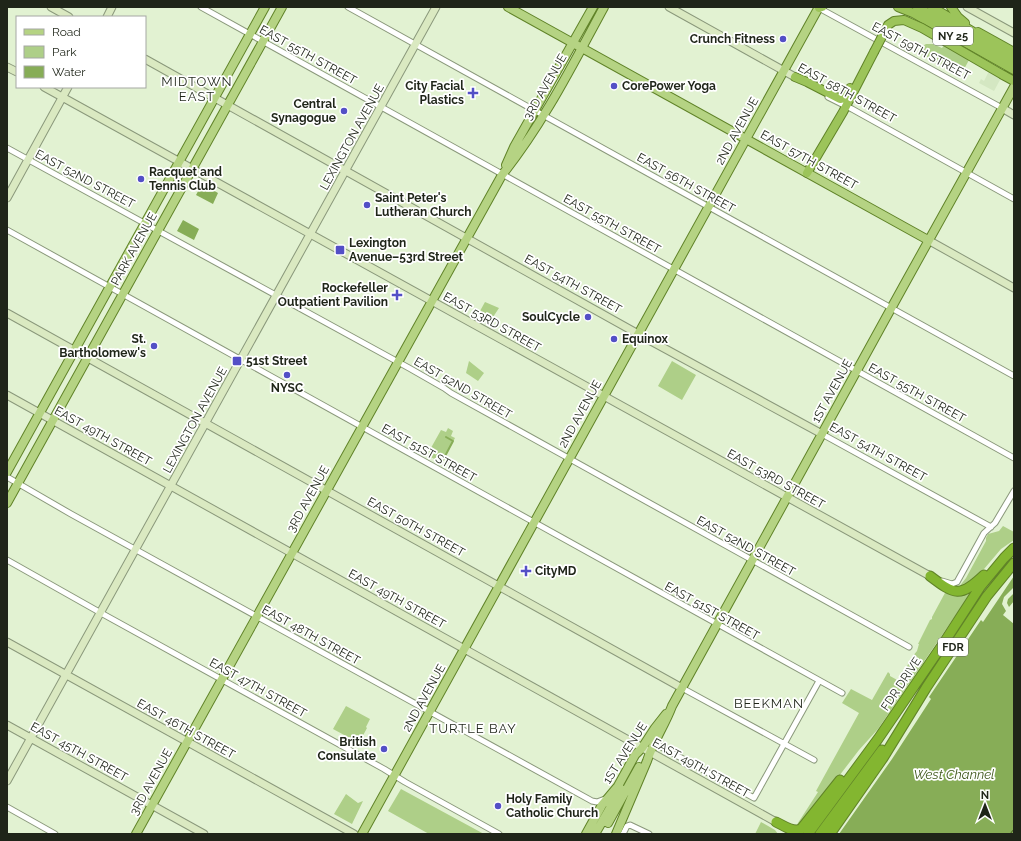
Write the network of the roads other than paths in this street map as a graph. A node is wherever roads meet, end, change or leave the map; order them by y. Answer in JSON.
{"nodes":[{"id":1,"x":51,"y":7,"type":"edge"},
{"id":2,"x":112,"y":7,"type":"edge"},
{"id":3,"x":201,"y":7,"type":"edge"},
{"id":4,"x":265,"y":7,"type":"edge"},
{"id":5,"x":282,"y":7,"type":"edge"},
{"id":6,"x":348,"y":7,"type":"edge"},
{"id":7,"x":436,"y":7,"type":"edge"},
{"id":8,"x":508,"y":7,"type":"edge"},
{"id":9,"x":593,"y":7,"type":"edge"},
{"id":10,"x":604,"y":7,"type":"edge"},
{"id":11,"x":669,"y":7,"type":"edge"},
{"id":12,"x":819,"y":7,"type":"edge"},
{"id":13,"x":898,"y":7,"type":"edge"},
{"id":14,"x":917,"y":7,"type":"edge"},
{"id":15,"x":932,"y":7,"type":"edge"},
{"id":16,"x":951,"y":7,"type":"edge"},
{"id":17,"x":967,"y":7,"type":"edge"},
{"id":18,"x":67,"y":16,"type":"edge"},
{"id":19,"x":108,"y":16,"type":"edge"},
{"id":20,"x":599,"y":16,"type":"junction"},
{"id":21,"x":581,"y":27,"type":"junction"},
{"id":22,"x":1014,"y":33,"type":"edge"},
{"id":23,"x":250,"y":34,"type":"junction"},
{"id":24,"x":263,"y":41,"type":"junction"},
{"id":25,"x":572,"y":43,"type":"junction"},
{"id":26,"x":415,"y":45,"type":"junction"},
{"id":27,"x":581,"y":48,"type":"junction"},
{"id":28,"x":146,"y":60,"type":"edge"},
{"id":29,"x":1013,"y":61,"type":"edge"},
{"id":30,"x":7,"y":67,"type":"edge"},
{"id":31,"x":865,"y":69,"type":"junction"},
{"id":32,"x":784,"y":71,"type":"junction"},
{"id":33,"x":16,"y":72,"type":"edge"},
{"id":34,"x":795,"y":77,"type":"junction"},
{"id":35,"x":1014,"y":81,"type":"edge"},
{"id":36,"x":1014,"y":87,"type":"edge"},
{"id":37,"x":46,"y":88,"type":"edge"},
{"id":38,"x":67,"y":88,"type":"edge"},
{"id":39,"x":62,"y":97,"type":"junction"},
{"id":40,"x":214,"y":98,"type":"junction"},
{"id":41,"x":228,"y":105,"type":"junction"},
{"id":42,"x":846,"y":106,"type":"junction"},
{"id":43,"x":381,"y":107,"type":"junction"},
{"id":44,"x":1002,"y":108,"type":"junction"},
{"id":45,"x":535,"y":111,"type":"junction"},
{"id":46,"x":544,"y":115,"type":"junction"},
{"id":47,"x":1014,"y":115,"type":"edge"},
{"id":48,"x":746,"y":139,"type":"junction"},
{"id":49,"x":7,"y":148,"type":"edge"},
{"id":50,"x":28,"y":160,"type":"junction"},
{"id":51,"x":179,"y":161,"type":"junction"},
{"id":52,"x":193,"y":169,"type":"junction"},
{"id":53,"x":346,"y":171,"type":"junction"},
{"id":54,"x":966,"y":172,"type":"junction"},
{"id":55,"x":807,"y":173,"type":"junction"},
{"id":56,"x":502,"y":175,"type":"junction"},
{"id":57,"x":7,"y":198,"type":"edge"},
{"id":58,"x":1014,"y":199,"type":"edge"},
{"id":59,"x":708,"y":207,"type":"junction"},
{"id":60,"x":145,"y":223,"type":"junction"},
{"id":61,"x":7,"y":230,"type":"edge"},
{"id":62,"x":158,"y":230,"type":"junction"},
{"id":63,"x":311,"y":234,"type":"junction"},
{"id":64,"x":467,"y":238,"type":"junction"},
{"id":65,"x":928,"y":240,"type":"junction"},
{"id":66,"x":674,"y":269,"type":"junction"},
{"id":67,"x":110,"y":287,"type":"junction"},
{"id":68,"x":1014,"y":288,"type":"edge"},
{"id":69,"x":123,"y":294,"type":"junction"},
{"id":70,"x":276,"y":296,"type":"junction"},
{"id":71,"x":432,"y":301,"type":"junction"},
{"id":72,"x":891,"y":308,"type":"junction"},
{"id":73,"x":7,"y":313,"type":"edge"},
{"id":74,"x":639,"y":334,"type":"junction"},
{"id":75,"x":74,"y":350,"type":"junction"},
{"id":76,"x":88,"y":358,"type":"junction"},
{"id":77,"x":241,"y":360,"type":"junction"},
{"id":78,"x":398,"y":363,"type":"junction"},
{"id":79,"x":857,"y":370,"type":"junction"},
{"id":80,"x":1014,"y":376,"type":"edge"},
{"id":81,"x":7,"y":395,"type":"edge"},
{"id":82,"x":603,"y":396,"type":"junction"},
{"id":83,"x":40,"y":413,"type":"junction"},
{"id":84,"x":53,"y":420,"type":"junction"},
{"id":85,"x":206,"y":423,"type":"junction"},
{"id":86,"x":362,"y":427,"type":"junction"},
{"id":87,"x":822,"y":434,"type":"junction"},
{"id":88,"x":569,"y":458,"type":"junction"},
{"id":89,"x":1014,"y":458,"type":"edge"},
{"id":90,"x":7,"y":472,"type":"edge"},
{"id":91,"x":7,"y":476,"type":"edge"},
{"id":92,"x":18,"y":483,"type":"junction"},
{"id":93,"x":170,"y":486,"type":"junction"},
{"id":94,"x":327,"y":490,"type":"junction"},
{"id":95,"x":1014,"y":491,"type":"edge"},
{"id":96,"x":787,"y":497,"type":"junction"},
{"id":97,"x":7,"y":503,"type":"edge"},
{"id":98,"x":535,"y":523,"type":"junction"},
{"id":99,"x":991,"y":527,"type":"junction"},
{"id":100,"x":1014,"y":548,"type":"edge"},
{"id":101,"x":136,"y":549,"type":"junction"},
{"id":102,"x":292,"y":553,"type":"junction"},
{"id":103,"x":7,"y":560,"type":"edge"},
{"id":104,"x":752,"y":561,"type":"junction"},
{"id":105,"x":999,"y":563,"type":"junction"},
{"id":106,"x":1014,"y":563,"type":"edge"},
{"id":107,"x":930,"y":576,"type":"junction"},
{"id":108,"x":500,"y":586,"type":"junction"},
{"id":109,"x":101,"y":613,"type":"junction"},
{"id":110,"x":257,"y":616,"type":"junction"},
{"id":111,"x":716,"y":624,"type":"junction"},
{"id":112,"x":7,"y":642,"type":"edge"},
{"id":113,"x":909,"y":647,"type":"dead end"},
{"id":114,"x":465,"y":649,"type":"junction"},
{"id":115,"x":66,"y":675,"type":"junction"},
{"id":116,"x":222,"y":679,"type":"junction"},
{"id":117,"x":819,"y":681,"type":"junction"},
{"id":118,"x":682,"y":688,"type":"junction"},
{"id":119,"x":842,"y":694,"type":"dead end"},
{"id":120,"x":672,"y":706,"type":"junction"},
{"id":121,"x":430,"y":712,"type":"junction"},
{"id":122,"x":7,"y":725,"type":"edge"},
{"id":123,"x":897,"y":734,"type":"junction"},
{"id":124,"x":31,"y":738,"type":"junction"},
{"id":125,"x":187,"y":742,"type":"junction"},
{"id":126,"x":654,"y":743,"type":"junction"},
{"id":127,"x":784,"y":744,"type":"junction"},
{"id":128,"x":642,"y":748,"type":"junction"},
{"id":129,"x":650,"y":752,"type":"junction"},
{"id":130,"x":866,"y":756,"type":"junction"},
{"id":131,"x":814,"y":760,"type":"dead end"},
{"id":132,"x":395,"y":775,"type":"junction"},
{"id":133,"x":7,"y":781,"type":"edge"},
{"id":134,"x":607,"y":798,"type":"junction"},
{"id":135,"x":152,"y":805,"type":"junction"},
{"id":136,"x":7,"y":808,"type":"edge"},
{"id":137,"x":776,"y":822,"type":"junction"},
{"id":138,"x":784,"y":833,"type":"dead end"},
{"id":139,"x":55,"y":834,"type":"edge"},
{"id":140,"x":136,"y":834,"type":"edge"},
{"id":141,"x":204,"y":834,"type":"edge"},
{"id":142,"x":354,"y":834,"type":"edge"},
{"id":143,"x":362,"y":834,"type":"edge"},
{"id":144,"x":499,"y":834,"type":"edge"},
{"id":145,"x":586,"y":834,"type":"edge"},
{"id":146,"x":595,"y":834,"type":"edge"},
{"id":147,"x":601,"y":834,"type":"edge"},
{"id":148,"x":616,"y":834,"type":"edge"},
{"id":149,"x":623,"y":834,"type":"edge"},
{"id":150,"x":649,"y":834,"type":"edge"},
{"id":151,"x":808,"y":834,"type":"edge"},
{"id":152,"x":820,"y":834,"type":"edge"},
{"id":153,"x":830,"y":834,"type":"edge"}],
"edges":[{"from":1,"to":18,"type":"main road"},
{"from":2,"to":19,"type":"main road"},
{"from":3,"to":23,"type":"street","name":"EAST 55TH STREET"},
{"from":4,"to":23,"type":"main road","name":"PARK AVENUE"},
{"from":5,"to":24,"type":"main road","name":"PARK AVENUE"},
{"from":6,"to":26,"type":"street","name":"EAST 56TH STREET"},
{"from":7,"to":26,"type":"main road","name":"LEXINGTON AVENUE"},
{"from":8,"to":25,"type":"main road","name":"EAST 57TH STREET"},
{"from":9,"to":21,"type":"main road","name":"3RD AVENUE"},
{"from":10,"to":20,"type":"main road","name":"3RD AVENUE"},
{"from":11,"to":32,"type":"main road","name":"EAST 58TH STREET"},
{"from":12,"to":32,"type":"main road","name":"2ND AVENUE"},
{"from":12,"to":44,"type":"street","name":"EAST 59TH STREET"},
{"from":13,"to":29,"type":"highway","number":"NY 25"},
{"from":14,"to":29,"type":"highway","number":"NY 25"},
{"from":15,"to":29,"type":"highway"},
{"from":16,"to":29,"type":"highway"},
{"from":17,"to":22,"type":"main road"},
{"from":20,"to":21,"type":"main road"},
{"from":20,"to":27,"type":"main road","name":"3RD AVENUE"},
{"from":21,"to":25,"type":"main road","name":"3RD AVENUE"},
{"from":23,"to":24,"type":"street","name":"EAST 55TH STREET"},
{"from":23,"to":40,"type":"main road","name":"PARK AVENUE"},
{"from":24,"to":41,"type":"main road","name":"PARK AVENUE"},
{"from":24,"to":43,"type":"street","name":"EAST 55TH STREET"},
{"from":25,"to":27,"type":"main road","name":"EAST 57TH STREET"},
{"from":25,"to":45,"type":"main road","name":"3RD AVENUE"},
{"from":26,"to":43,"type":"main road","name":"LEXINGTON AVENUE"},
{"from":26,"to":45,"type":"street","name":"EAST 56TH STREET"},
{"from":27,"to":46,"type":"main road","name":"3RD AVENUE"},
{"from":27,"to":48,"type":"main road","name":"EAST 57TH STREET"},
{"from":28,"to":40,"type":"main road","name":"EAST 54TH STREET"},
{"from":30,"to":33,"type":"main road"},
{"from":31,"to":34,"type":"highway"},
{"from":31,"to":35,"type":"highway","bridge":true},
{"from":31,"to":42,"type":"highway"},
{"from":32,"to":34,"type":"main road","name":"EAST 58TH STREET"},
{"from":32,"to":48,"type":"main road","name":"2ND AVENUE"},
{"from":34,"to":42,"type":"street","name":"EAST 58TH STREET"},
{"from":36,"to":44,"type":"main road","name":"1ST AVENUE"},
{"from":37,"to":39,"type":"main road","name":"EAST 53RD STREET"},
{"from":38,"to":39,"type":"main road"},
{"from":39,"to":50,"type":"main road"},
{"from":39,"to":51,"type":"main road","name":"EAST 53RD STREET"},
{"from":40,"to":41,"type":"main road","name":"EAST 54TH STREET"},
{"from":40,"to":51,"type":"main road","name":"PARK AVENUE"},
{"from":41,"to":52,"type":"main road","name":"PARK AVENUE"},
{"from":41,"to":53,"type":"main road","name":"EAST 54TH STREET"},
{"from":42,"to":54,"type":"street","name":"EAST 58TH STREET"},
{"from":42,"to":55,"type":"highway"},
{"from":43,"to":53,"type":"main road","name":"LEXINGTON AVENUE"},
{"from":43,"to":56,"type":"street","name":"EAST 55TH STREET"},
{"from":44,"to":47,"type":"main road","name":"EAST 59TH STREET"},
{"from":44,"to":54,"type":"main road","name":"1ST AVENUE"},
{"from":45,"to":46,"type":"street","name":"EAST 56TH STREET"},
{"from":45,"to":56,"type":"main road","name":"3RD AVENUE"},
{"from":46,"to":56,"type":"main road","name":"3RD AVENUE"},
{"from":46,"to":59,"type":"street","name":"EAST 56TH STREET"},
{"from":48,"to":55,"type":"main road","name":"EAST 57TH STREET"},
{"from":48,"to":59,"type":"main road","name":"2ND AVENUE"},
{"from":49,"to":50,"type":"street","name":"EAST 52ND STREET"},
{"from":50,"to":57,"type":"main road"},
{"from":50,"to":60,"type":"street","name":"EAST 52ND STREET"},
{"from":51,"to":52,"type":"main road","name":"EAST 53RD STREET"},
{"from":51,"to":60,"type":"main road","name":"PARK AVENUE"},
{"from":52,"to":62,"type":"main road","name":"PARK AVENUE"},
{"from":52,"to":63,"type":"main road","name":"EAST 53RD STREET"},
{"from":53,"to":63,"type":"main road","name":"LEXINGTON AVENUE"},
{"from":53,"to":64,"type":"main road","name":"EAST 54TH STREET"},
{"from":54,"to":58,"type":"street","name":"EAST 58TH STREET"},
{"from":54,"to":65,"type":"main road","name":"1ST AVENUE"},
{"from":55,"to":65,"type":"main road","name":"EAST 57TH STREET"},
{"from":56,"to":64,"type":"main road","name":"3RD AVENUE"},
{"from":56,"to":66,"type":"street","name":"EAST 55TH STREET"},
{"from":59,"to":66,"type":"main road","name":"2ND AVENUE"},
{"from":59,"to":72,"type":"street","name":"EAST 56TH STREET"},
{"from":60,"to":62,"type":"street","name":"EAST 52ND STREET"},
{"from":60,"to":67,"type":"main road","name":"PARK AVENUE"},
{"from":61,"to":67,"type":"street","name":"EAST 51ST STREET"},
{"from":62,"to":69,"type":"main road","name":"PARK AVENUE"},
{"from":62,"to":70,"type":"street","name":"EAST 52ND STREET"},
{"from":63,"to":70,"type":"main road","name":"LEXINGTON AVENUE"},
{"from":63,"to":71,"type":"main road","name":"EAST 53RD STREET"},
{"from":64,"to":71,"type":"main road","name":"3RD AVENUE"},
{"from":64,"to":74,"type":"main road","name":"EAST 54TH STREET"},
{"from":65,"to":68,"type":"main road","name":"EAST 57TH STREET"},
{"from":65,"to":72,"type":"main road","name":"1ST AVENUE"},
{"from":66,"to":74,"type":"main road","name":"2ND AVENUE"},
{"from":66,"to":79,"type":"street","name":"EAST 55TH STREET"},
{"from":67,"to":69,"type":"street","name":"EAST 51ST STREET"},
{"from":67,"to":75,"type":"main road","name":"PARK AVENUE"},
{"from":69,"to":76,"type":"main road","name":"PARK AVENUE"},
{"from":69,"to":77,"type":"street","name":"EAST 51ST STREET"},
{"from":70,"to":77,"type":"main road","name":"LEXINGTON AVENUE"},
{"from":70,"to":78,"type":"street","name":"EAST 52ND STREET"},
{"from":71,"to":78,"type":"main road","name":"3RD AVENUE"},
{"from":71,"to":82,"type":"main road","name":"EAST 53RD STREET"},
{"from":72,"to":79,"type":"main road","name":"1ST AVENUE"},
{"from":72,"to":80,"type":"street","name":"EAST 56TH STREET"},
{"from":73,"to":75,"type":"main road","name":"EAST 50TH STREET"},
{"from":74,"to":82,"type":"main road","name":"2ND AVENUE"},
{"from":74,"to":87,"type":"main road","name":"EAST 54TH STREET"},
{"from":75,"to":76,"type":"main road","name":"EAST 50TH STREET"},
{"from":75,"to":83,"type":"main road","name":"PARK AVENUE"},
{"from":76,"to":84,"type":"main road","name":"PARK AVENUE"},
{"from":76,"to":85,"type":"main road","name":"EAST 50TH STREET"},
{"from":77,"to":85,"type":"main road","name":"LEXINGTON AVENUE"},
{"from":77,"to":86,"type":"street","name":"EAST 51ST STREET"},
{"from":78,"to":86,"type":"main road","name":"3RD AVENUE"},
{"from":78,"to":88,"type":"street","name":"EAST 52ND STREET"},
{"from":79,"to":87,"type":"main road","name":"1ST AVENUE"},
{"from":79,"to":89,"type":"street","name":"EAST 55TH STREET"},
{"from":81,"to":83,"type":"main road","name":"EAST 49TH STREET"},
{"from":82,"to":88,"type":"main road","name":"2ND AVENUE"},
{"from":82,"to":96,"type":"main road","name":"EAST 53RD STREET"},
{"from":83,"to":84,"type":"main road","name":"EAST 49TH STREET"},
{"from":83,"to":90,"type":"main road","name":"PARK AVENUE"},
{"from":84,"to":92,"type":"main road","name":"PARK AVENUE"},
{"from":84,"to":93,"type":"main road","name":"EAST 49TH STREET"},
{"from":85,"to":93,"type":"main road","name":"LEXINGTON AVENUE"},
{"from":85,"to":94,"type":"main road","name":"EAST 50TH STREET"},
{"from":86,"to":94,"type":"main road","name":"3RD AVENUE"},
{"from":86,"to":98,"type":"street","name":"EAST 51ST STREET"},
{"from":87,"to":96,"type":"main road","name":"1ST AVENUE"},
{"from":87,"to":99,"type":"street","name":"EAST 54TH STREET"},
{"from":88,"to":98,"type":"main road","name":"2ND AVENUE"},
{"from":88,"to":104,"type":"street","name":"EAST 52ND STREET"},
{"from":91,"to":92,"type":"street","name":"EAST 48TH STREET"},
{"from":92,"to":97,"type":"main road","name":"PARK AVENUE"},
{"from":92,"to":101,"type":"street","name":"EAST 48TH STREET"},
{"from":93,"to":101,"type":"main road","name":"LEXINGTON AVENUE"},
{"from":93,"to":102,"type":"main road","name":"EAST 49TH STREET"},
{"from":94,"to":102,"type":"main road","name":"3RD AVENUE"},
{"from":94,"to":108,"type":"main road","name":"EAST 50TH STREET"},
{"from":95,"to":99,"type":"street"},
{"from":96,"to":104,"type":"main road","name":"1ST AVENUE"},
{"from":96,"to":107,"type":"main road","name":"EAST 53RD STREET"},
{"from":98,"to":108,"type":"main road","name":"2ND AVENUE"},
{"from":98,"to":111,"type":"street","name":"EAST 51ST STREET"},
{"from":99,"to":107,"type":"street"},
{"from":100,"to":105,"type":"highway","name":"FDR DRIVE","number":"FDR"},
{"from":101,"to":109,"type":"main road","name":"LEXINGTON AVENUE"},
{"from":101,"to":110,"type":"street","name":"EAST 48TH STREET"},
{"from":102,"to":110,"type":"main road","name":"3RD AVENUE"},
{"from":102,"to":114,"type":"main road","name":"EAST 49TH STREET"},
{"from":103,"to":109,"type":"street","name":"EAST 47TH STREET"},
{"from":104,"to":111,"type":"main road","name":"1ST AVENUE"},
{"from":104,"to":113,"type":"street","name":"EAST 52ND STREET"},
{"from":105,"to":107,"type":"highway"},
{"from":105,"to":130,"type":"highway","name":"FDR DRIVE","number":"FDR"},
{"from":106,"to":123,"type":"highway","name":"FDR DRIVE","number":"FDR"},
{"from":108,"to":114,"type":"main road","name":"2ND AVENUE"},
{"from":108,"to":118,"type":"main road","name":"EAST 50TH STREET"},
{"from":109,"to":115,"type":"main road","name":"LEXINGTON AVENUE"},
{"from":109,"to":116,"type":"street","name":"EAST 47TH STREET"},
{"from":110,"to":116,"type":"main road","name":"3RD AVENUE"},
{"from":110,"to":121,"type":"street","name":"EAST 48TH STREET"},
{"from":111,"to":117,"type":"street","name":"EAST 51ST STREET"},
{"from":111,"to":118,"type":"main road","name":"1ST AVENUE"},
{"from":112,"to":115,"type":"main road","name":"EAST 46TH STREET"},
{"from":114,"to":121,"type":"main road","name":"2ND AVENUE"},
{"from":114,"to":128,"type":"main road","name":"EAST 49TH STREET"},
{"from":115,"to":124,"type":"main road","name":"LEXINGTON AVENUE"},
{"from":115,"to":125,"type":"main road","name":"EAST 46TH STREET"},
{"from":116,"to":125,"type":"main road","name":"3RD AVENUE"},
{"from":116,"to":132,"type":"street","name":"EAST 47TH STREET"},
{"from":117,"to":119,"type":"street","name":"EAST 51ST STREET"},
{"from":117,"to":127,"type":"street"},
{"from":118,"to":120,"type":"main road","name":"1ST AVENUE"},
{"from":118,"to":127,"type":"street","name":"EAST 50TH STREET"},
{"from":120,"to":126,"type":"main road","name":"1ST AVENUE"},
{"from":120,"to":128,"type":"main road","name":"1ST AVENUE"},
{"from":121,"to":132,"type":"main road","name":"2ND AVENUE"},
{"from":121,"to":134,"type":"street","name":"EAST 48TH STREET"},
{"from":122,"to":124,"type":"main road","name":"EAST 45TH STREET"},
{"from":123,"to":152,"type":"highway"},
{"from":123,"to":153,"type":"highway","name":"FDR DRIVE","number":"FDR"},
{"from":124,"to":133,"type":"main road","name":"LEXINGTON AVENUE"},
{"from":124,"to":135,"type":"main road","name":"EAST 45TH STREET"},
{"from":125,"to":135,"type":"main road","name":"3RD AVENUE"},
{"from":125,"to":142,"type":"main road","name":"EAST 46TH STREET"},
{"from":126,"to":127,"type":"street"},
{"from":126,"to":129,"type":"main road","name":"1ST AVENUE"},
{"from":127,"to":131,"type":"street","name":"EAST 50TH STREET"},
{"from":128,"to":129,"type":"main road","name":"EAST 49TH STREET"},
{"from":128,"to":134,"type":"main road","name":"1ST AVENUE"},
{"from":128,"to":146,"type":"main road"},
{"from":129,"to":137,"type":"main road","name":"EAST 49TH STREET"},
{"from":129,"to":147,"type":"main road"},
{"from":129,"to":148,"type":"main road","name":"1ST AVENUE"},
{"from":130,"to":137,"type":"highway"},
{"from":130,"to":151,"type":"highway","name":"FDR DRIVE","number":"FDR"},
{"from":132,"to":143,"type":"main road","name":"2ND AVENUE"},
{"from":132,"to":144,"type":"street","name":"EAST 47TH STREET"},
{"from":134,"to":145,"type":"main road","name":"1ST AVENUE"},
{"from":135,"to":140,"type":"main road","name":"3RD AVENUE"},
{"from":135,"to":141,"type":"main road","name":"EAST 45TH STREET"},
{"from":136,"to":139,"type":"street"},
{"from":137,"to":138,"type":"street"},
{"from":149,"to":150,"type":"street"}]}
